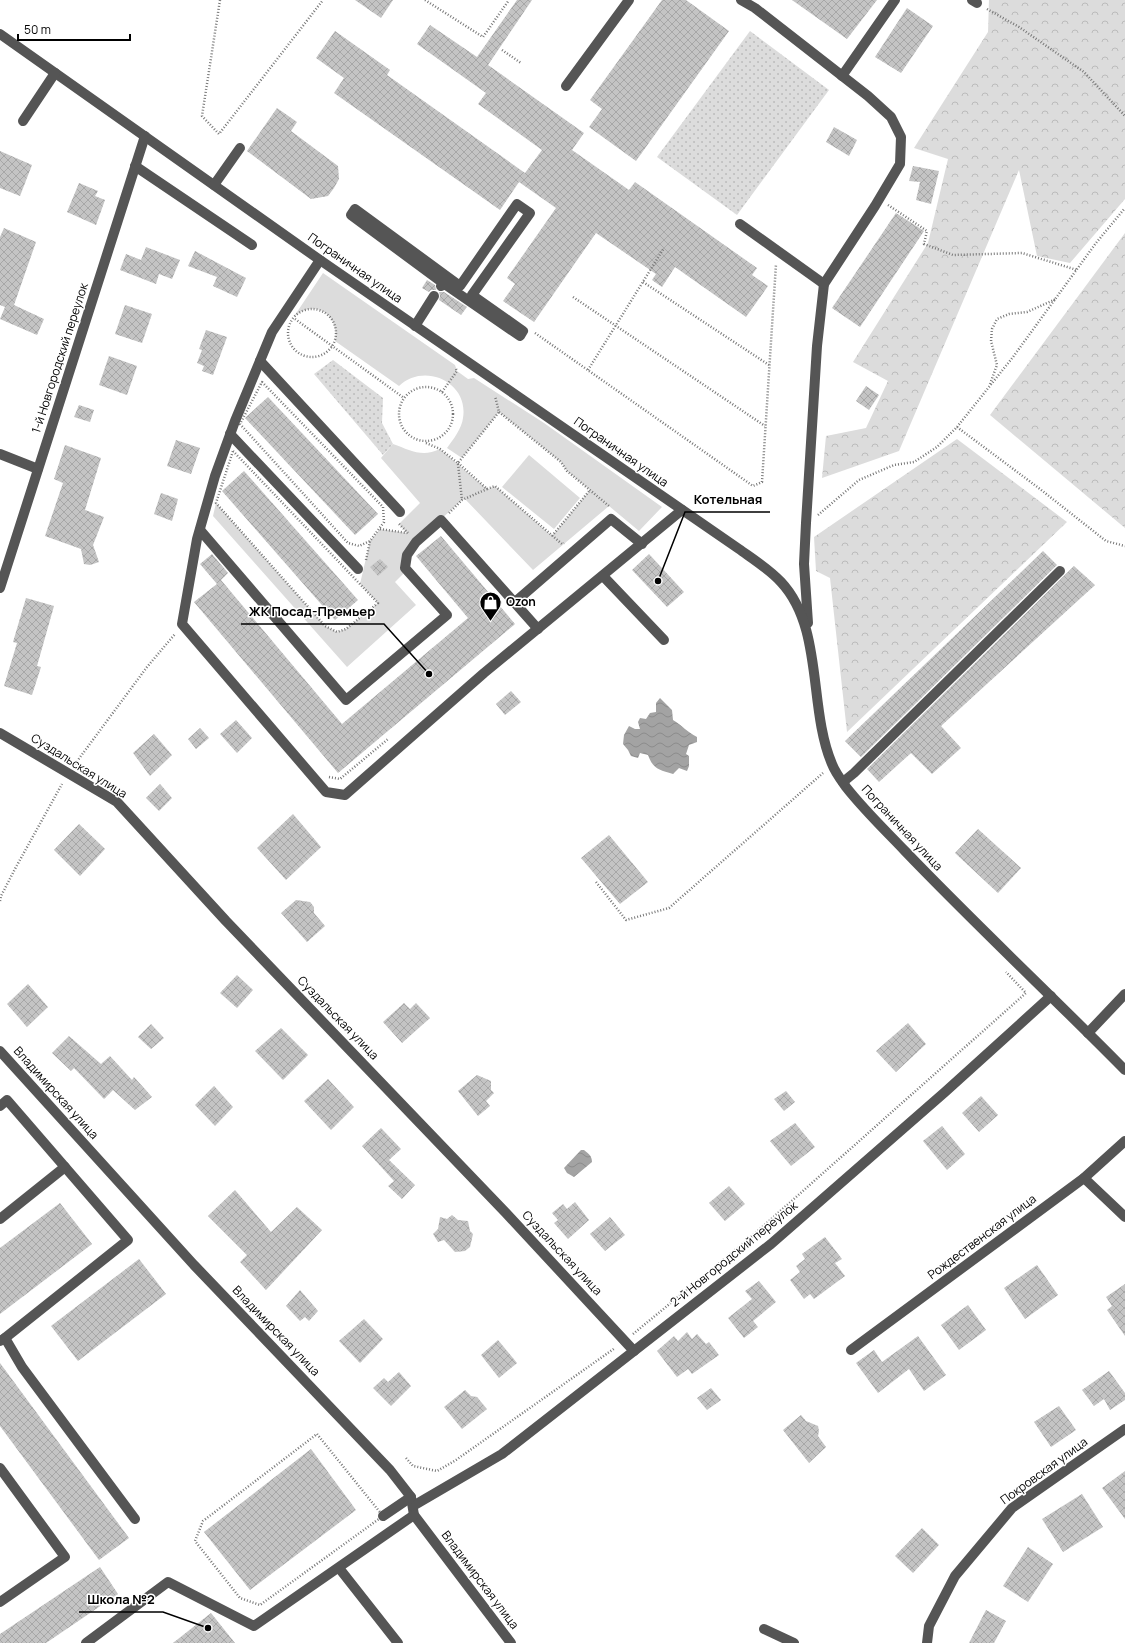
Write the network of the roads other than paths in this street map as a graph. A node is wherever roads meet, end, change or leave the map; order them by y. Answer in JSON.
{"nodes":[{"id":1,"x":629,"y":0,"type":"edge"},
{"id":2,"x":741,"y":0,"type":"edge"},
{"id":3,"x":895,"y":0,"type":"edge"},
{"id":4,"x":0,"y":34,"type":"edge"},
{"id":5,"x":55,"y":73,"type":"junction"},
{"id":6,"x":842,"y":76,"type":"junction"},
{"id":7,"x":566,"y":86,"type":"dead end"},
{"id":8,"x":23,"y":121,"type":"dead end"},
{"id":9,"x":145,"y":136,"type":"junction"},
{"id":10,"x":240,"y":148,"type":"dead end"},
{"id":11,"x":135,"y":166,"type":"junction"},
{"id":12,"x":214,"y":185,"type":"junction"},
{"id":13,"x":740,"y":224,"type":"dead end"},
{"id":14,"x":252,"y":245,"type":"dead end"},
{"id":15,"x":320,"y":260,"type":"junction"},
{"id":16,"x":442,"y":284,"type":"joint"},
{"id":17,"x":824,"y":284,"type":"junction"},
{"id":18,"x":434,"y":296,"type":"dead end"},
{"id":19,"x":415,"y":326,"type":"junction"},
{"id":20,"x":260,"y":361,"type":"junction"},
{"id":21,"x":230,"y":434,"type":"junction"},
{"id":22,"x":0,"y":454,"type":"edge"},
{"id":23,"x":38,"y":469,"type":"junction"},
{"id":24,"x":682,"y":510,"type":"junction"},
{"id":25,"x":397,"y":515,"type":"road end"},
{"id":26,"x":200,"y":530,"type":"junction"},
{"id":27,"x":642,"y":544,"type":"junction"},
{"id":28,"x":358,"y":569,"type":"dead end"},
{"id":29,"x":1060,"y":571,"type":"dead end"},
{"id":30,"x":603,"y":576,"type":"junction"},
{"id":31,"x":0,"y":588,"type":"edge"},
{"id":32,"x":515,"y":602,"type":"junction"},
{"id":33,"x":538,"y":629,"type":"junction"},
{"id":34,"x":809,"y":639,"type":"junction"},
{"id":35,"x":664,"y":640,"type":"dead end"},
{"id":36,"x":0,"y":733,"type":"edge"},
{"id":37,"x":843,"y":782,"type":"junction"},
{"id":38,"x":1125,"y":994,"type":"edge"},
{"id":39,"x":1052,"y":996,"type":"junction"},
{"id":40,"x":1088,"y":1033,"type":"junction"},
{"id":41,"x":0,"y":1051,"type":"edge"},
{"id":42,"x":1125,"y":1070,"type":"edge"},
{"id":43,"x":0,"y":1106,"type":"edge"},
{"id":44,"x":1125,"y":1141,"type":"edge"},
{"id":45,"x":65,"y":1167,"type":"junction"},
{"id":46,"x":1084,"y":1178,"type":"junction"},
{"id":47,"x":1125,"y":1217,"type":"edge"},
{"id":48,"x":0,"y":1218,"type":"edge"},
{"id":49,"x":2,"y":1340,"type":"edge"},
{"id":50,"x":851,"y":1350,"type":"dead end"},
{"id":51,"x":634,"y":1351,"type":"junction"},
{"id":52,"x":1125,"y":1429,"type":"edge"},
{"id":53,"x":0,"y":1468,"type":"edge"},
{"id":54,"x":413,"y":1506,"type":"junction"},
{"id":55,"x":383,"y":1516,"type":"road end"},
{"id":56,"x":135,"y":1519,"type":"dead end"},
{"id":57,"x":339,"y":1568,"type":"junction"},
{"id":58,"x":0,"y":1602,"type":"edge"},
{"id":59,"x":764,"y":1629,"type":"dead end"},
{"id":60,"x":86,"y":1643,"type":"edge"},
{"id":61,"x":398,"y":1643,"type":"edge"},
{"id":62,"x":511,"y":1643,"type":"edge"},
{"id":63,"x":794,"y":1643,"type":"edge"},
{"id":64,"x":927,"y":1643,"type":"edge"}],
"edges":[{"from":1,"to":7,"type":"street"},
{"from":2,"to":6,"type":"street"},
{"from":3,"to":6,"type":"street"},
{"from":4,"to":5,"type":"street","name":"Пограничная улица"},
{"from":5,"to":8,"type":"street"},
{"from":5,"to":9,"type":"street","name":"Пограничная улица"},
{"from":6,"to":17,"type":"street"},
{"from":9,"to":11,"type":"street","name":"1-й Новгородский переулок"},
{"from":9,"to":12,"type":"street","name":"Пограничная улица"},
{"from":10,"to":12,"type":"street"},
{"from":11,"to":14,"type":"street"},
{"from":11,"to":23,"type":"street","name":"1-й Новгородский переулок"},
{"from":12,"to":15,"type":"street","name":"Пограничная улица"},
{"from":13,"to":17,"type":"street"},
{"from":15,"to":19,"type":"street","name":"Пограничная улица"},
{"from":15,"to":20,"type":"street"},
{"from":16,"to":16,"type":"street"},
{"from":17,"to":34,"type":"street"},
{"from":18,"to":19,"type":"street"},
{"from":19,"to":24,"type":"street","name":"Пограничная улица"},
{"from":20,"to":21,"type":"street"},
{"from":20,"to":25,"type":"street"},
{"from":21,"to":26,"type":"street"},
{"from":21,"to":28,"type":"street"},
{"from":22,"to":23,"type":"street"},
{"from":23,"to":31,"type":"street","name":"1-й Новгородский переулок"},
{"from":24,"to":27,"type":"street"},
{"from":24,"to":34,"type":"street","name":"Пограничная улица"},
{"from":26,"to":32,"type":"street"},
{"from":26,"to":33,"type":"street"},
{"from":27,"to":30,"type":"street"},
{"from":27,"to":32,"type":"street"},
{"from":29,"to":37,"type":"street"},
{"from":30,"to":33,"type":"street"},
{"from":30,"to":35,"type":"street"},
{"from":32,"to":33,"type":"street"},
{"from":34,"to":37,"type":"street","name":"Пограничная улица"},
{"from":36,"to":51,"type":"street","name":"Суздальская улица"},
{"from":37,"to":39,"type":"street","name":"Пограничная улица"},
{"from":38,"to":40,"type":"street"},
{"from":39,"to":40,"type":"street","name":"Пограничная улица"},
{"from":39,"to":51,"type":"street","name":"2-й Новгородский переулок"},
{"from":40,"to":42,"type":"street","name":"Пограничная улица"},
{"from":41,"to":54,"type":"street","name":"Владимирская улица"},
{"from":43,"to":45,"type":"street"},
{"from":44,"to":46,"type":"street","name":"Рождественская улица"},
{"from":45,"to":48,"type":"street"},
{"from":45,"to":49,"type":"street"},
{"from":46,"to":47,"type":"street"},
{"from":46,"to":50,"type":"street","name":"Рождественская улица"},
{"from":49,"to":56,"type":"street"},
{"from":51,"to":54,"type":"street","name":"2-й Новгородский переулок"},
{"from":52,"to":64,"type":"street","name":"Покровская улица"},
{"from":53,"to":58,"type":"street"},
{"from":54,"to":55,"type":"street"},
{"from":54,"to":57,"type":"street"},
{"from":54,"to":62,"type":"street","name":"Владимирская улица"},
{"from":57,"to":60,"type":"street"},
{"from":57,"to":61,"type":"street"},
{"from":59,"to":63,"type":"street"}]}
